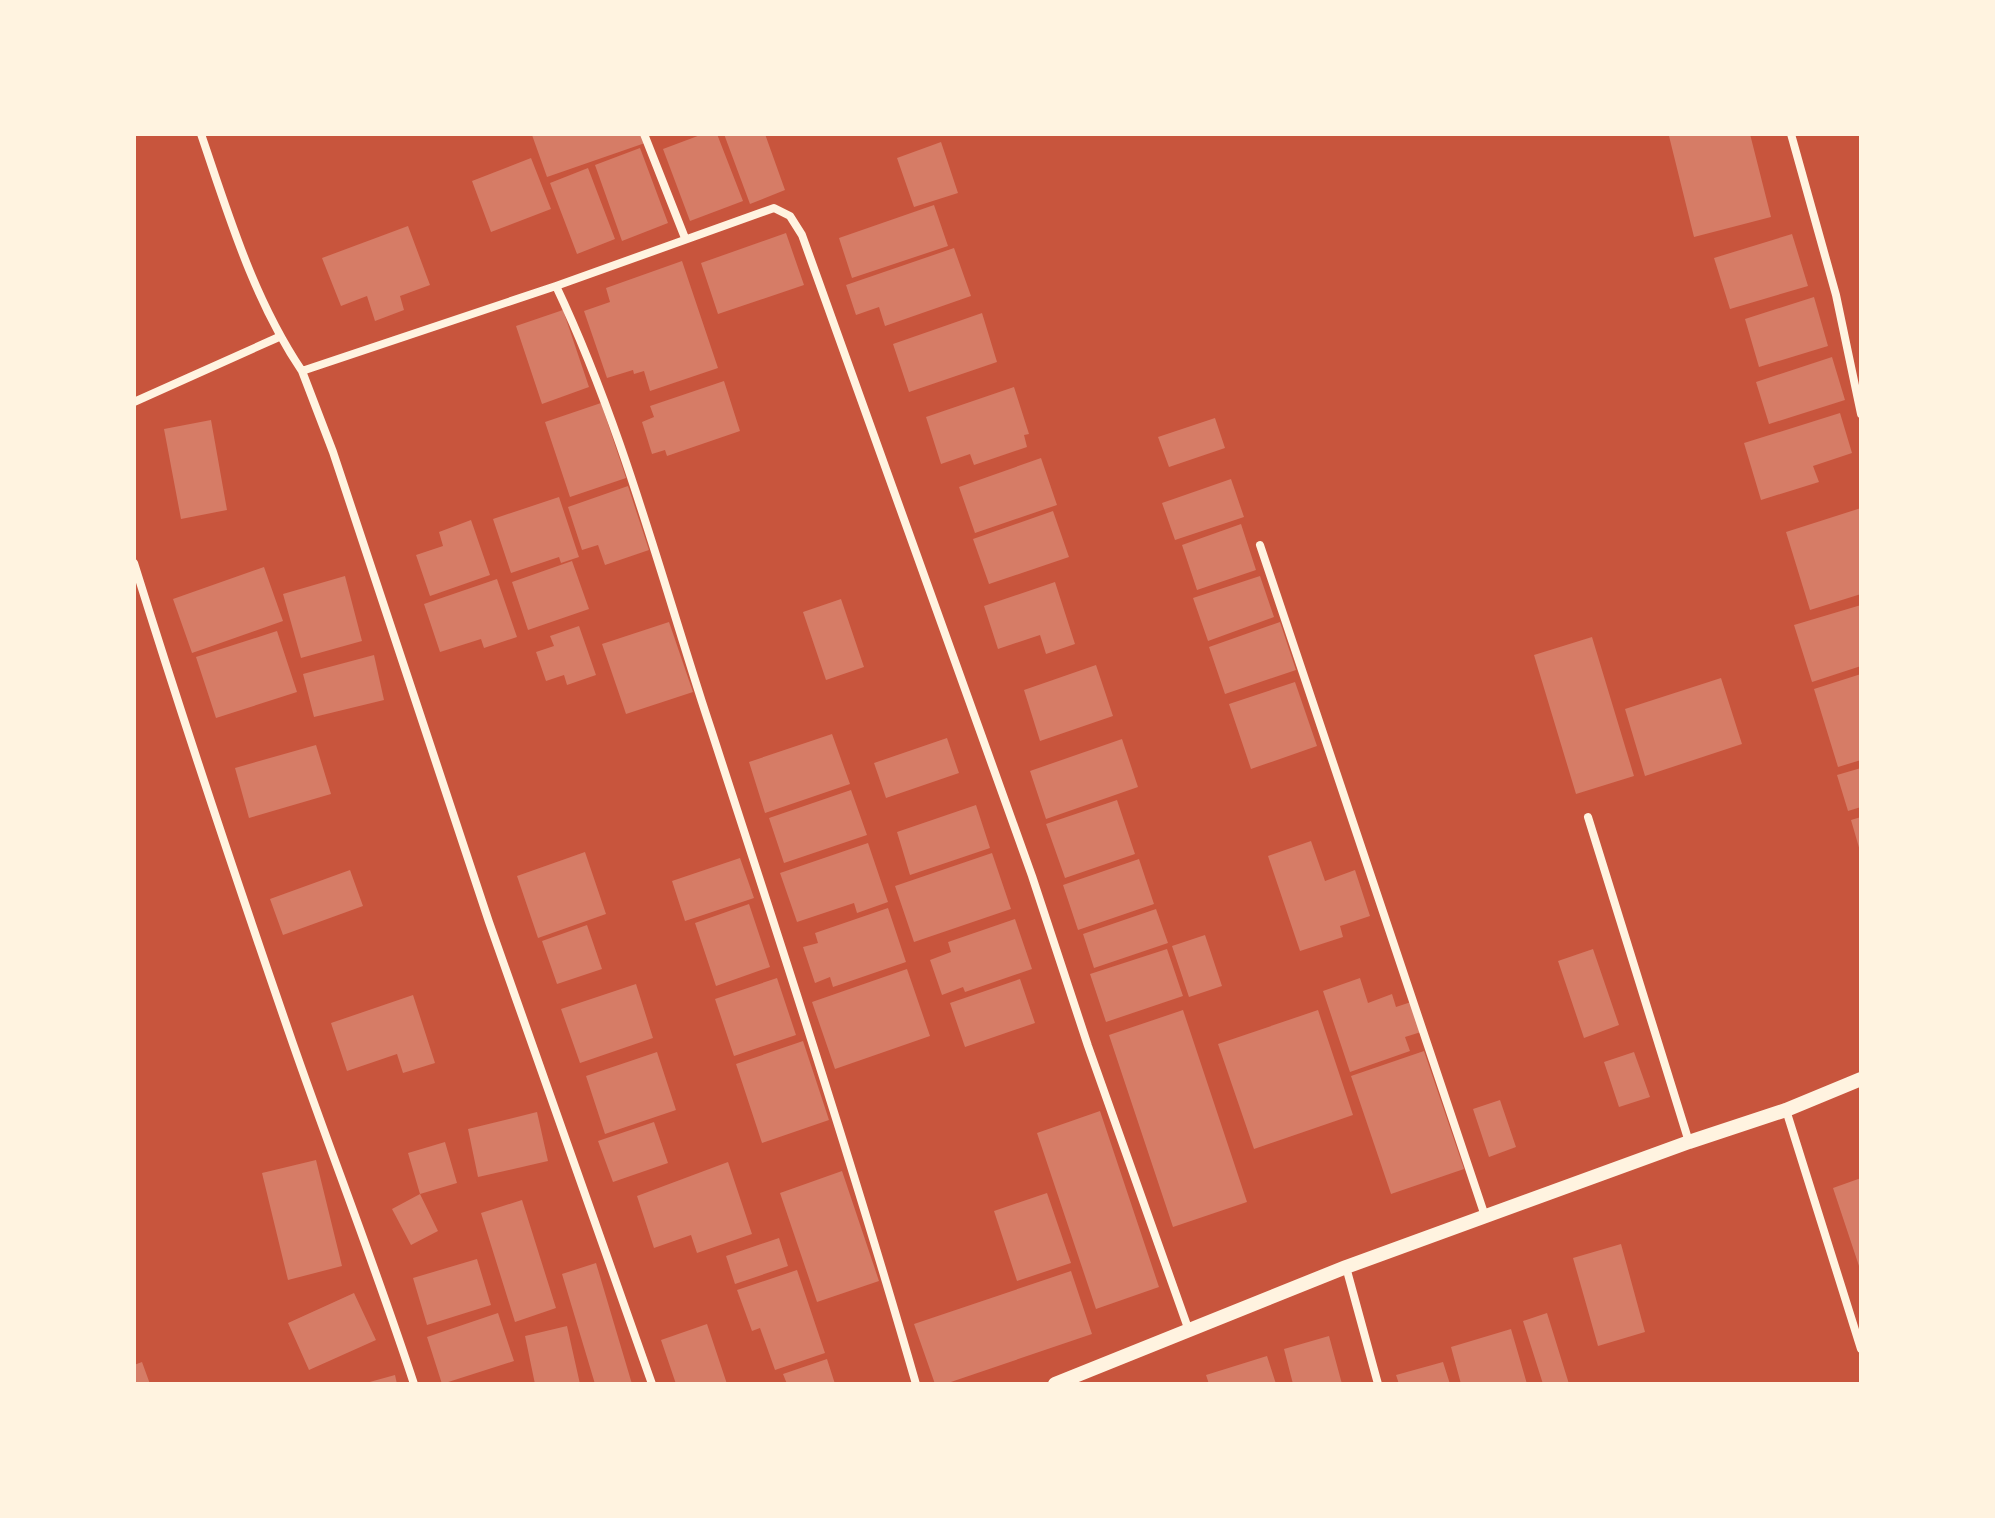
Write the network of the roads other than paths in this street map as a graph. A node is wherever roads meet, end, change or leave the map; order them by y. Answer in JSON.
{"nodes":[{"id":1,"x":201,"y":134,"type":"edge"},
{"id":2,"x":644,"y":134,"type":"edge"},
{"id":3,"x":1791,"y":134,"type":"edge"},
{"id":4,"x":685,"y":238,"type":"junction"},
{"id":5,"x":556,"y":286,"type":"junction"},
{"id":6,"x":279,"y":337,"type":"junction"},
{"id":7,"x":302,"y":371,"type":"junction"},
{"id":8,"x":134,"y":402,"type":"edge"},
{"id":9,"x":1861,"y":414,"type":"edge"},
{"id":10,"x":1260,"y":545,"type":"dead end"},
{"id":11,"x":134,"y":563,"type":"edge"},
{"id":12,"x":1588,"y":817,"type":"dead end"},
{"id":13,"x":1861,"y":1079,"type":"edge"},
{"id":14,"x":1786,"y":1110,"type":"junction"},
{"id":15,"x":1689,"y":1142,"type":"junction"},
{"id":16,"x":1485,"y":1216,"type":"junction"},
{"id":17,"x":1346,"y":1267,"type":"junction"},
{"id":18,"x":1188,"y":1328,"type":"junction"},
{"id":19,"x":1861,"y":1349,"type":"edge"},
{"id":20,"x":414,"y":1384,"type":"edge"},
{"id":21,"x":652,"y":1384,"type":"edge"},
{"id":22,"x":916,"y":1384,"type":"edge"},
{"id":23,"x":1055,"y":1384,"type":"edge"},
{"id":24,"x":1378,"y":1384,"type":"edge"}],
"edges":[{"from":1,"to":6,"type":"street"},
{"from":2,"to":4,"type":"street"},
{"from":3,"to":9,"type":"street"},
{"from":4,"to":5,"type":"street"},
{"from":4,"to":18,"type":"street"},
{"from":5,"to":7,"type":"street"},
{"from":5,"to":22,"type":"street"},
{"from":6,"to":7,"type":"street"},
{"from":6,"to":8,"type":"street"},
{"from":7,"to":21,"type":"street"},
{"from":10,"to":16,"type":"street"},
{"from":11,"to":20,"type":"street"},
{"from":12,"to":15,"type":"street"},
{"from":13,"to":14,"type":"street"},
{"from":14,"to":15,"type":"street"},
{"from":14,"to":19,"type":"street"},
{"from":15,"to":16,"type":"street"},
{"from":16,"to":17,"type":"street"},
{"from":17,"to":18,"type":"street"},
{"from":17,"to":24,"type":"street"},
{"from":18,"to":23,"type":"street"}]}
